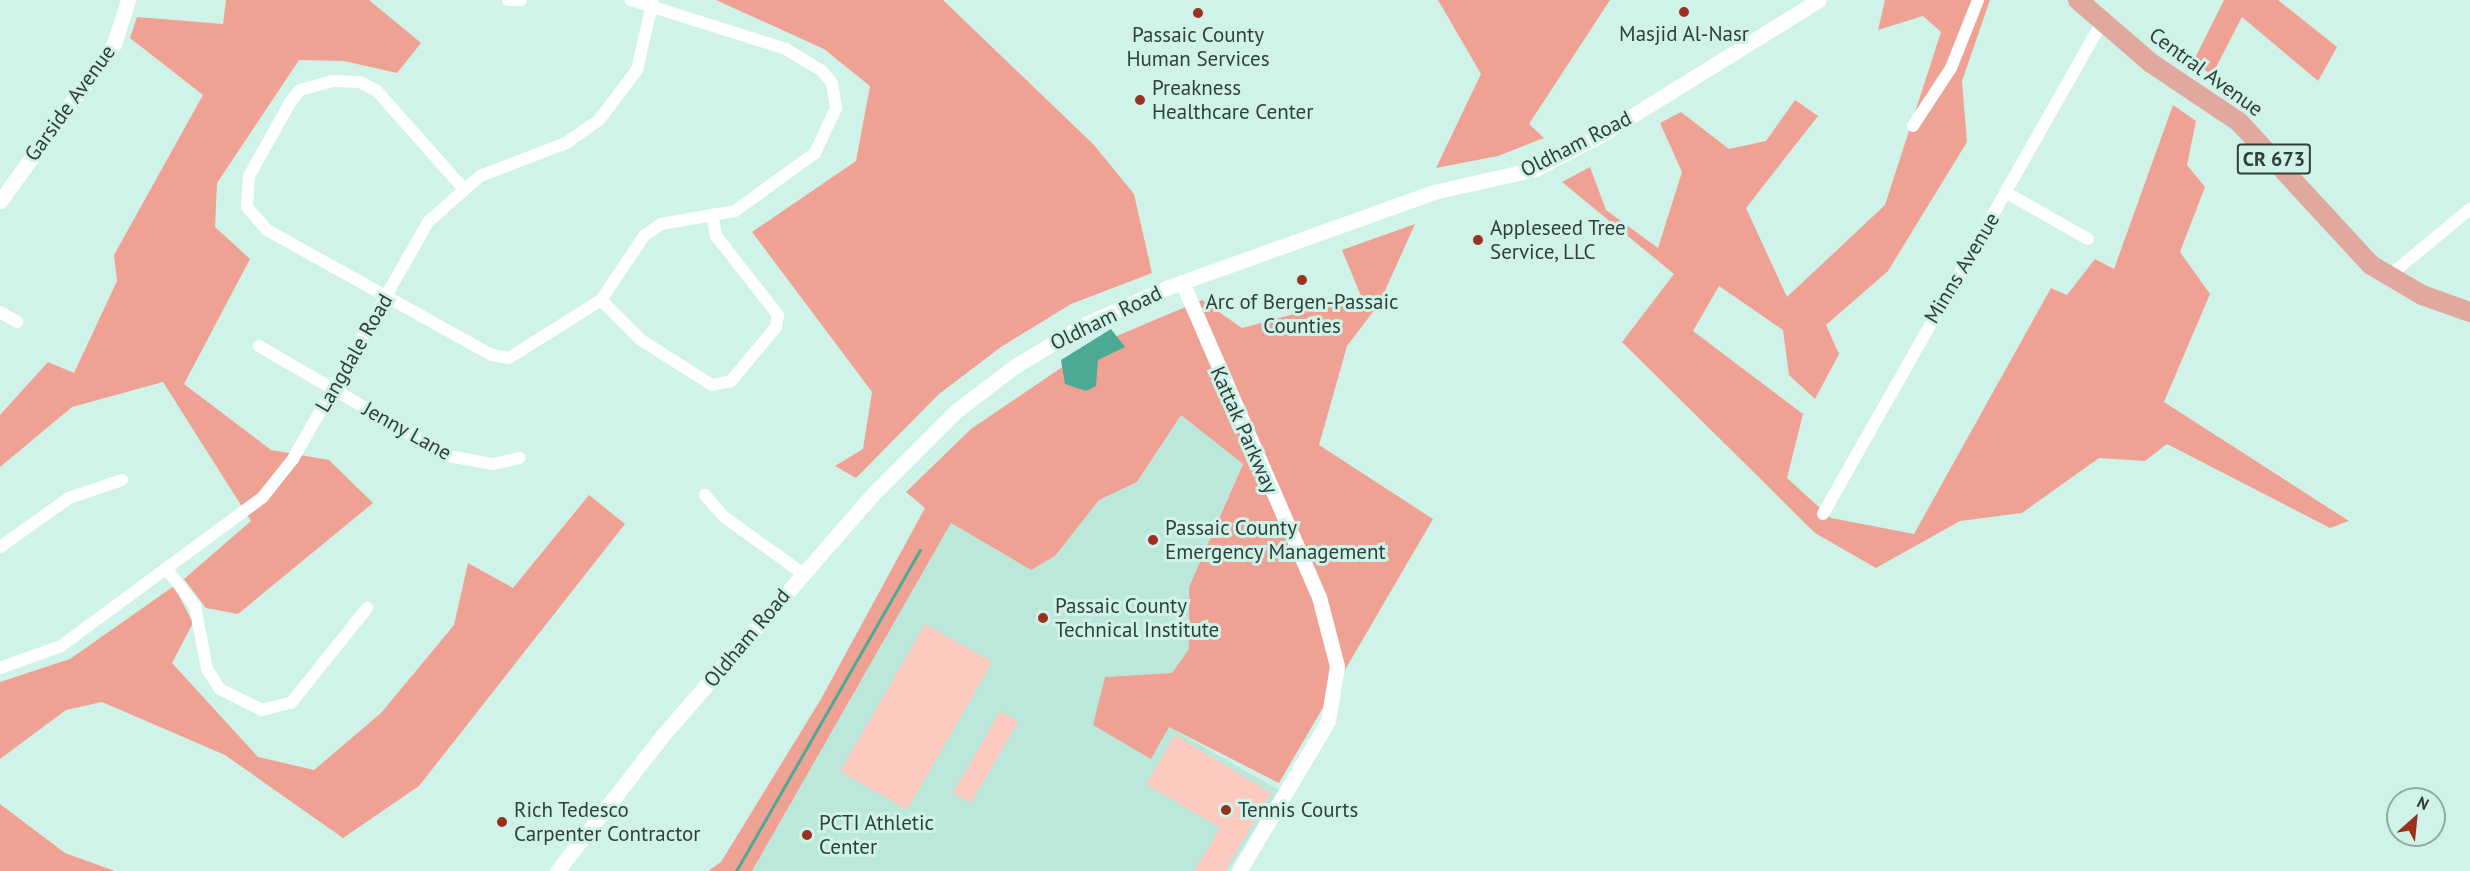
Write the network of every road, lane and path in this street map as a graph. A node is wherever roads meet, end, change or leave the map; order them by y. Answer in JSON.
{"nodes":[{"id":1,"x":128,"y":0,"type":"edge"},
{"id":2,"x":508,"y":0,"type":"edge"},
{"id":3,"x":521,"y":0,"type":"edge"},
{"id":4,"x":631,"y":0,"type":"edge"},
{"id":5,"x":1819,"y":0,"type":"edge"},
{"id":6,"x":1978,"y":0,"type":"edge"},
{"id":7,"x":2078,"y":0,"type":"edge"},
{"id":8,"x":653,"y":3,"type":"edge"},
{"id":9,"x":2102,"y":22,"type":"junction"},
{"id":10,"x":1913,"y":126,"type":"dead end"},
{"id":11,"x":463,"y":188,"type":"junction"},
{"id":12,"x":2007,"y":193,"type":"junction"},
{"id":13,"x":0,"y":201,"type":"edge"},
{"id":14,"x":2470,"y":209,"type":"edge"},
{"id":15,"x":712,"y":213,"type":"junction"},
{"id":16,"x":2088,"y":239,"type":"dead end"},
{"id":17,"x":2389,"y":276,"type":"junction"},
{"id":18,"x":1182,"y":282,"type":"junction"},
{"id":19,"x":386,"y":297,"type":"junction"},
{"id":20,"x":601,"y":300,"type":"junction"},
{"id":21,"x":0,"y":312,"type":"edge"},
{"id":22,"x":2470,"y":312,"type":"edge"},
{"id":23,"x":17,"y":322,"type":"dead end"},
{"id":24,"x":259,"y":346,"type":"dead end"},
{"id":25,"x":333,"y":390,"type":"junction"},
{"id":26,"x":519,"y":458,"type":"dead end"},
{"id":27,"x":122,"y":480,"type":"dead end"},
{"id":28,"x":705,"y":495,"type":"dead end"},
{"id":29,"x":1822,"y":514,"type":"dead end"},
{"id":30,"x":0,"y":547,"type":"edge"},
{"id":31,"x":169,"y":572,"type":"junction"},
{"id":32,"x":802,"y":573,"type":"junction"},
{"id":33,"x":368,"y":608,"type":"dead end"},
{"id":34,"x":0,"y":668,"type":"edge"},
{"id":35,"x":557,"y":871,"type":"edge"},
{"id":36,"x":1239,"y":871,"type":"edge"}],
"edges":[{"from":1,"to":13,"type":"street","name":"Garside Avenue"},
{"from":2,"to":3,"type":"street"},
{"from":4,"to":8,"type":"street"},
{"from":5,"to":18,"type":"street","name":"Oldham Road"},
{"from":6,"to":10,"type":"street"},
{"from":7,"to":9,"type":"main road","name":"Central Avenue","number":"CR 673"},
{"from":8,"to":11,"type":"street","name":"Langdale Road"},
{"from":8,"to":15,"type":"street"},
{"from":9,"to":12,"type":"street","name":"Minns Avenue"},
{"from":9,"to":17,"type":"main road","name":"Central Avenue","number":"CR 673"},
{"from":11,"to":19,"type":"street","name":"Langdale Road"},
{"from":11,"to":19,"type":"street"},
{"from":12,"to":16,"type":"street"},
{"from":12,"to":29,"type":"street","name":"Minns Avenue"},
{"from":14,"to":17,"type":"street"},
{"from":15,"to":20,"type":"street"},
{"from":15,"to":20,"type":"street"},
{"from":17,"to":22,"type":"main road","name":"Central Avenue","number":"CR 673"},
{"from":18,"to":32,"type":"street","name":"Oldham Road"},
{"from":18,"to":36,"type":"street","name":"Kattak Parkway"},
{"from":19,"to":20,"type":"street"},
{"from":19,"to":25,"type":"street","name":"Langdale Road"},
{"from":21,"to":23,"type":"street"},
{"from":24,"to":25,"type":"street","name":"Jenny Lane"},
{"from":25,"to":26,"type":"street","name":"Jenny Lane"},
{"from":25,"to":31,"type":"street","name":"Langdale Road"},
{"from":27,"to":30,"type":"street"},
{"from":28,"to":32,"type":"street"},
{"from":31,"to":33,"type":"street"},
{"from":31,"to":34,"type":"street","name":"Langdale Road"},
{"from":32,"to":35,"type":"street","name":"Oldham Road"}]}
